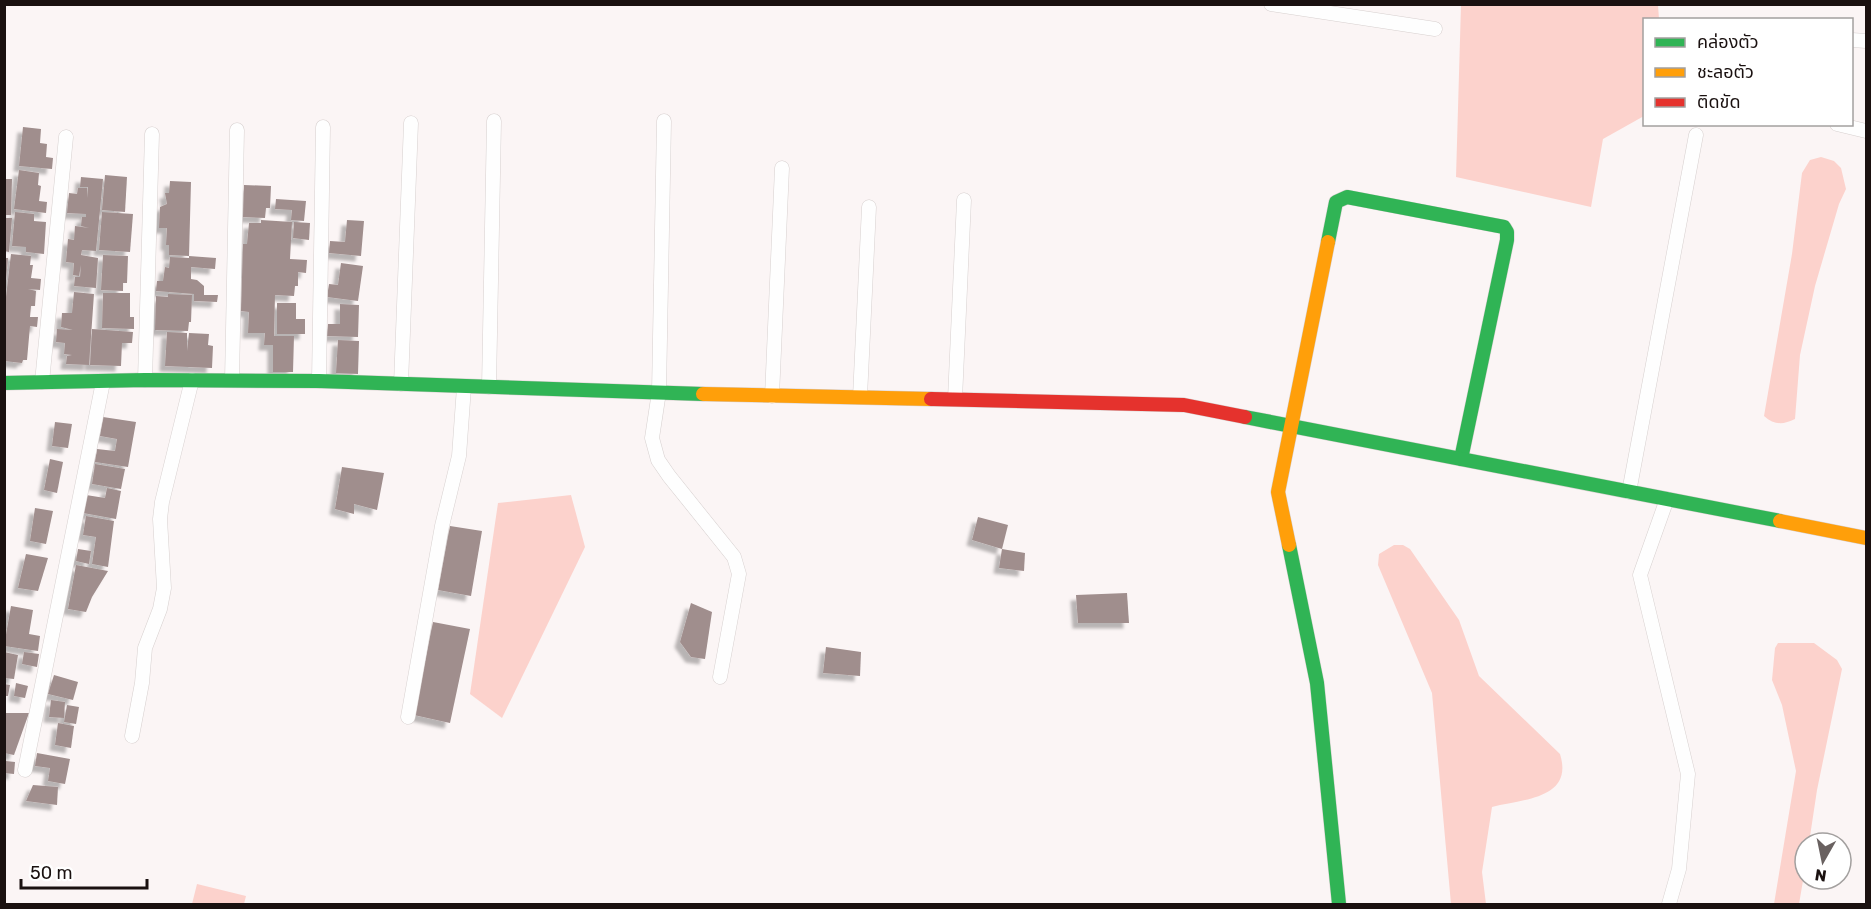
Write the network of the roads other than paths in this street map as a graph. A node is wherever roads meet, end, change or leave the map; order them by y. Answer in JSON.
{"nodes":[{"id":1,"x":1271,"y":4,"type":"edge"},
{"id":2,"x":1288,"y":6,"type":"edge"},
{"id":3,"x":1435,"y":29,"type":"dead end"},
{"id":4,"x":494,"y":121,"type":"dead end"},
{"id":5,"x":664,"y":121,"type":"dead end"},
{"id":6,"x":411,"y":123,"type":"dead end"},
{"id":7,"x":1845,"y":126,"type":"edge"},
{"id":8,"x":323,"y":127,"type":"dead end"},
{"id":9,"x":237,"y":130,"type":"dead end"},
{"id":10,"x":1866,"y":131,"type":"edge"},
{"id":11,"x":152,"y":134,"type":"dead end"},
{"id":12,"x":1696,"y":135,"type":"dead end"},
{"id":13,"x":66,"y":137,"type":"dead end"},
{"id":14,"x":782,"y":168,"type":"dead end"},
{"id":15,"x":964,"y":200,"type":"dead end"},
{"id":16,"x":868,"y":207,"type":"dead end"},
{"id":17,"x":145,"y":380,"type":"junction"},
{"id":18,"x":192,"y":380,"type":"junction"},
{"id":19,"x":231,"y":380,"type":"junction"},
{"id":20,"x":319,"y":381,"type":"junction"},
{"id":21,"x":42,"y":382,"type":"junction"},
{"id":22,"x":103,"y":382,"type":"junction"},
{"id":23,"x":4,"y":383,"type":"edge"},
{"id":24,"x":401,"y":384,"type":"junction"},
{"id":25,"x":464,"y":387,"type":"junction"},
{"id":26,"x":489,"y":387,"type":"junction"},
{"id":27,"x":659,"y":392,"type":"junction"},
{"id":28,"x":772,"y":396,"type":"junction"},
{"id":29,"x":860,"y":397,"type":"junction"},
{"id":30,"x":955,"y":399,"type":"junction"},
{"id":31,"x":1291,"y":426,"type":"junction"},
{"id":32,"x":1461,"y":459,"type":"junction"},
{"id":33,"x":1629,"y":492,"type":"junction"},
{"id":34,"x":1667,"y":499,"type":"junction"},
{"id":35,"x":1866,"y":538,"type":"edge"},
{"id":36,"x":720,"y":677,"type":"dead end"},
{"id":37,"x":408,"y":717,"type":"dead end"},
{"id":38,"x":132,"y":736,"type":"dead end"},
{"id":39,"x":25,"y":770,"type":"dead end"},
{"id":40,"x":1339,"y":904,"type":"edge"},
{"id":41,"x":1669,"y":904,"type":"edge"}],
"edges":[{"from":1,"to":2,"type":"street"},
{"from":2,"to":3,"type":"street"},
{"from":4,"to":26,"type":"street"},
{"from":5,"to":27,"type":"street"},
{"from":6,"to":24,"type":"street"},
{"from":7,"to":10,"type":"street"},
{"from":8,"to":20,"type":"street"},
{"from":9,"to":19,"type":"street"},
{"from":11,"to":17,"type":"street"},
{"from":12,"to":33,"type":"street"},
{"from":13,"to":21,"type":"street"},
{"from":14,"to":28,"type":"street"},
{"from":15,"to":30,"type":"street"},
{"from":16,"to":29,"type":"street"},
{"from":17,"to":18,"type":"street"},
{"from":17,"to":22,"type":"street"},
{"from":18,"to":19,"type":"street"},
{"from":18,"to":38,"type":"street"},
{"from":19,"to":20,"type":"street"},
{"from":20,"to":24,"type":"street"},
{"from":21,"to":22,"type":"street"},
{"from":21,"to":23,"type":"street"},
{"from":22,"to":39,"type":"street"},
{"from":24,"to":25,"type":"street"},
{"from":25,"to":26,"type":"street"},
{"from":25,"to":37,"type":"street"},
{"from":26,"to":27,"type":"street"},
{"from":27,"to":28,"type":"street"},
{"from":27,"to":36,"type":"street"},
{"from":28,"to":29,"type":"street"},
{"from":29,"to":30,"type":"street"},
{"from":30,"to":31,"type":"street"},
{"from":31,"to":32,"type":"street"},
{"from":31,"to":32,"type":"street"},
{"from":31,"to":40,"type":"street"},
{"from":32,"to":33,"type":"street"},
{"from":33,"to":34,"type":"street"},
{"from":34,"to":35,"type":"street"},
{"from":34,"to":41,"type":"street"}]}
